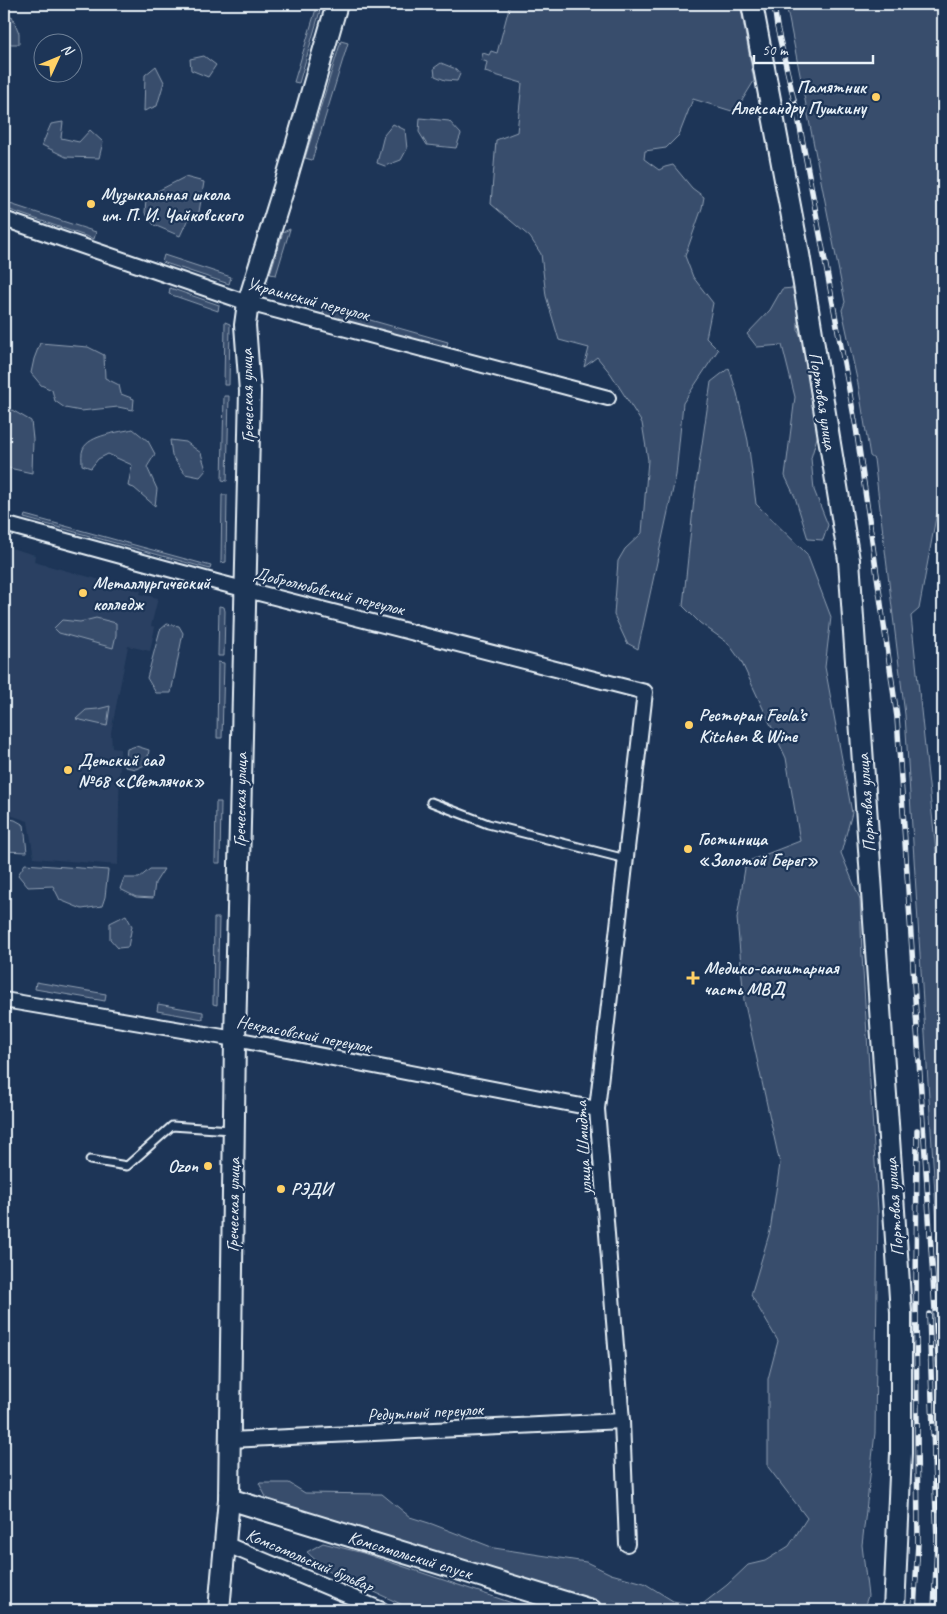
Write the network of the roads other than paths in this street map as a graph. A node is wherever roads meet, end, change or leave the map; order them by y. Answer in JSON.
{"nodes":[{"id":1,"x":337,"y":4,"type":"edge"},
{"id":2,"x":752,"y":4,"type":"edge"},
{"id":3,"x":4,"y":219,"type":"edge"},
{"id":4,"x":248,"y":303,"type":"junction"},
{"id":5,"x":608,"y":398,"type":"dead end"},
{"id":6,"x":4,"y":524,"type":"edge"},
{"id":7,"x":245,"y":589,"type":"junction"},
{"id":8,"x":645,"y":692,"type":"joint"},
{"id":9,"x":431,"y":802,"type":"dead end"},
{"id":10,"x":626,"y":859,"type":"junction"},
{"id":11,"x":4,"y":1000,"type":"edge"},
{"id":12,"x":235,"y":1039,"type":"junction"},
{"id":13,"x":597,"y":1109,"type":"junction"},
{"id":14,"x":234,"y":1130,"type":"junction"},
{"id":15,"x":90,"y":1160,"type":"dead end"},
{"id":16,"x":622,"y":1421,"type":"junction"},
{"id":17,"x":230,"y":1440,"type":"junction"},
{"id":18,"x":229,"y":1499,"type":"junction"},
{"id":19,"x":225,"y":1544,"type":"junction"},
{"id":20,"x":627,"y":1544,"type":"dead end"},
{"id":21,"x":219,"y":1610,"type":"edge"},
{"id":22,"x":382,"y":1610,"type":"edge"},
{"id":23,"x":591,"y":1610,"type":"edge"},
{"id":24,"x":894,"y":1610,"type":"edge"}],
"edges":[{"from":1,"to":4,"type":"street","name":"Греческая улица"},
{"from":2,"to":24,"type":"street","name":"Портовая улица"},
{"from":3,"to":4,"type":"street","name":"Украинский переулок"},
{"from":4,"to":5,"type":"street","name":"Украинский переулок"},
{"from":4,"to":7,"type":"street","name":"Греческая улица"},
{"from":6,"to":7,"type":"street","name":"Добролюбовский переулок"},
{"from":7,"to":8,"type":"street","name":"Добролюбовский переулок"},
{"from":7,"to":12,"type":"street","name":"Греческая улица"},
{"from":8,"to":10,"type":"street","name":"улица Шмидта"},
{"from":9,"to":10,"type":"lane"},
{"from":10,"to":13,"type":"street","name":"улица Шмидта"},
{"from":11,"to":12,"type":"street","name":"Некрасовский переулок"},
{"from":12,"to":13,"type":"street","name":"Некрасовский переулок"},
{"from":12,"to":14,"type":"street","name":"Греческая улица"},
{"from":13,"to":16,"type":"street","name":"улица Шмидта"},
{"from":14,"to":15,"type":"lane"},
{"from":14,"to":17,"type":"street","name":"Греческая улица"},
{"from":16,"to":17,"type":"street","name":"Редутный переулок"},
{"from":16,"to":20,"type":"street","name":"улица Шмидта"},
{"from":17,"to":18,"type":"street","name":"Греческая улица"},
{"from":18,"to":19,"type":"street","name":"Греческая улица"},
{"from":18,"to":23,"type":"street","name":"Комсомольский спуск"},
{"from":19,"to":21,"type":"street","name":"Греческая улица"},
{"from":19,"to":22,"type":"street","name":"Комсомольский бульвар"}]}
